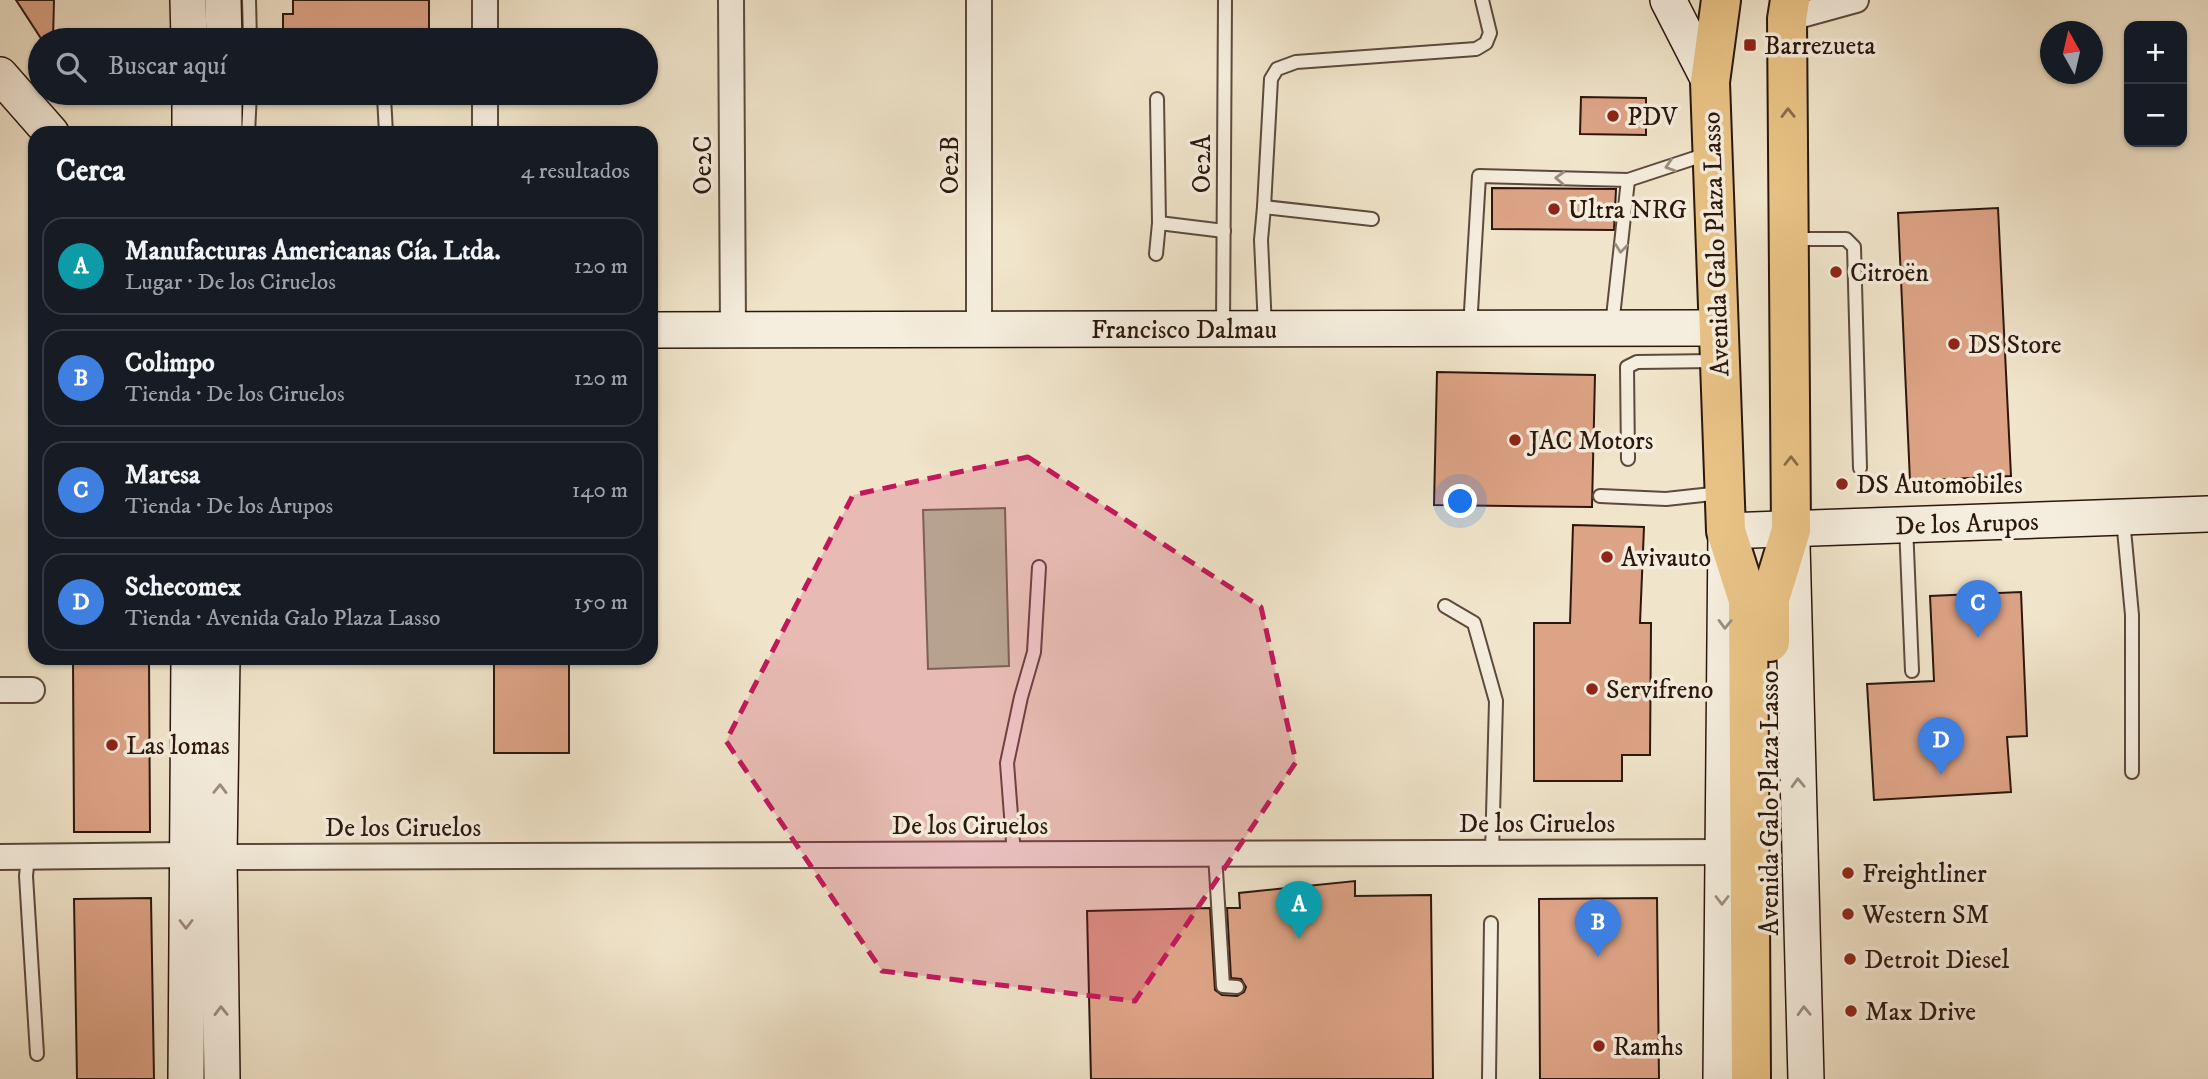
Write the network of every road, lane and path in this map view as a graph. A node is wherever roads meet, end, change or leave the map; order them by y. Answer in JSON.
{"nodes":[{"id":1,"x":188,"y":0,"type":"edge"},
{"id":2,"x":249,"y":0,"type":"edge"},
{"id":3,"x":485,"y":0,"type":"edge"},
{"id":4,"x":731,"y":0,"type":"edge"},
{"id":5,"x":979,"y":0,"type":"edge"},
{"id":6,"x":1225,"y":0,"type":"edge"},
{"id":7,"x":1482,"y":0,"type":"edge"},
{"id":8,"x":1668,"y":0,"type":"edge"},
{"id":9,"x":1721,"y":0,"type":"edge"},
{"id":10,"x":1856,"y":0,"type":"edge"},
{"id":11,"x":1789,"y":9,"type":"edge"},
{"id":12,"x":234,"y":26,"type":"edge"},
{"id":13,"x":189,"y":28,"type":"edge"},
{"id":14,"x":485,"y":28,"type":"edge"},
{"id":15,"x":0,"y":75,"type":"edge"},
{"id":16,"x":1710,"y":82,"type":"junction"},
{"id":17,"x":1157,"y":99,"type":"dead end"},
{"id":18,"x":190,"y":105,"type":"edge"},
{"id":19,"x":224,"y":105,"type":"edge"},
{"id":20,"x":249,"y":105,"type":"edge"},
{"id":21,"x":384,"y":105,"type":"edge"},
{"id":22,"x":485,"y":105,"type":"edge"},
{"id":23,"x":45,"y":126,"type":"edge"},
{"id":24,"x":190,"y":126,"type":"edge"},
{"id":25,"x":224,"y":126,"type":"edge"},
{"id":26,"x":248,"y":126,"type":"edge"},
{"id":27,"x":386,"y":126,"type":"edge"},
{"id":28,"x":485,"y":126,"type":"edge"},
{"id":29,"x":1712,"y":153,"type":"junction"},
{"id":30,"x":1628,"y":180,"type":"junction"},
{"id":31,"x":1264,"y":207,"type":"junction"},
{"id":32,"x":1372,"y":219,"type":"dead end"},
{"id":33,"x":1159,"y":223,"type":"junction"},
{"id":34,"x":1224,"y":230,"type":"junction"},
{"id":35,"x":1790,"y":239,"type":"junction"},
{"id":36,"x":1156,"y":254,"type":"dead end"},
{"id":37,"x":1470,"y":328,"type":"junction"},
{"id":38,"x":1612,"y":328,"type":"junction"},
{"id":39,"x":1223,"y":329,"type":"junction"},
{"id":40,"x":1265,"y":329,"type":"junction"},
{"id":41,"x":658,"y":330,"type":"edge"},
{"id":42,"x":733,"y":330,"type":"junction"},
{"id":43,"x":979,"y":331,"type":"junction"},
{"id":44,"x":1718,"y":344,"type":"junction"},
{"id":45,"x":1628,"y":459,"type":"dead end"},
{"id":46,"x":1860,"y":468,"type":"dead end"},
{"id":47,"x":1725,"y":493,"type":"junction"},
{"id":48,"x":1600,"y":496,"type":"dead end"},
{"id":49,"x":2208,"y":514,"type":"edge"},
{"id":50,"x":2123,"y":519,"type":"junction"},
{"id":51,"x":1906,"y":525,"type":"junction"},
{"id":52,"x":1791,"y":530,"type":"junction"},
{"id":53,"x":1726,"y":531,"type":"junction"},
{"id":54,"x":1039,"y":567,"type":"dead end"},
{"id":55,"x":1445,"y":606,"type":"dead end"},
{"id":56,"x":189,"y":665,"type":"edge"},
{"id":57,"x":221,"y":665,"type":"edge"},
{"id":58,"x":1912,"y":671,"type":"dead end"},
{"id":59,"x":0,"y":690,"type":"edge"},
{"id":60,"x":32,"y":690,"type":"dead end"},
{"id":61,"x":2132,"y":772,"type":"dead end"},
{"id":62,"x":1722,"y":852,"type":"junction"},
{"id":63,"x":1492,"y":853,"type":"junction"},
{"id":64,"x":1215,"y":854,"type":"junction"},
{"id":65,"x":1014,"y":855,"type":"junction"},
{"id":66,"x":27,"y":856,"type":"junction"},
{"id":67,"x":203,"y":856,"type":"junction"},
{"id":68,"x":0,"y":857,"type":"edge"},
{"id":69,"x":1491,"y":923,"type":"dead end"},
{"id":70,"x":1237,"y":987,"type":"dead end"},
{"id":71,"x":37,"y":1054,"type":"dead end"},
{"id":72,"x":186,"y":1079,"type":"edge"},
{"id":73,"x":222,"y":1079,"type":"edge"},
{"id":74,"x":1489,"y":1079,"type":"edge"},
{"id":75,"x":1721,"y":1079,"type":"edge"},
{"id":76,"x":1751,"y":1079,"type":"edge"},
{"id":77,"x":1770,"y":1079,"type":"edge"},
{"id":78,"x":1806,"y":1079,"type":"edge"}],
"edges":[{"from":1,"to":13,"type":"main road"},
{"from":2,"to":12,"type":"lane"},
{"from":3,"to":14,"type":"street"},
{"from":4,"to":42,"type":"street","name":"Oe2C"},
{"from":5,"to":43,"type":"street","name":"Oe2B"},
{"from":6,"to":34,"type":"lane","name":"Oe2A"},
{"from":7,"to":31,"type":"lane"},
{"from":8,"to":16,"type":"main road"},
{"from":9,"to":16,"type":"main road","name":"Avenida Galo Plaza Lasso"},
{"from":10,"to":11,"type":"street"},
{"from":35,"to":11,"type":"main road","name":"Avenida Galo Plaza Lasso","one_way":true},
{"from":15,"to":23,"type":"main road"},
{"from":16,"to":29,"type":"main road","name":"Avenida Galo Plaza Lasso"},
{"from":17,"to":33,"type":"lane"},
{"from":18,"to":24,"type":"main road"},
{"from":19,"to":25,"type":"main road"},
{"from":20,"to":26,"type":"lane"},
{"from":21,"to":27,"type":"lane"},
{"from":22,"to":28,"type":"street"},
{"from":29,"to":30,"type":"lane","one_way":true},
{"from":29,"to":44,"type":"main road","name":"Avenida Galo Plaza Lasso"},
{"from":30,"to":37,"type":"lane","one_way":true},
{"from":30,"to":38,"type":"lane","one_way":true},
{"from":31,"to":32,"type":"lane"},
{"from":31,"to":40,"type":"lane"},
{"from":33,"to":34,"type":"lane"},
{"from":33,"to":36,"type":"lane"},
{"from":34,"to":39,"type":"lane","name":"Oe2A"},
{"from":35,"to":46,"type":"lane"},
{"from":52,"to":35,"type":"main road","name":"Avenida Galo Plaza Lasso","one_way":true},
{"from":37,"to":38,"type":"main road","name":"Francisco Dalmau"},
{"from":37,"to":40,"type":"main road","name":"Francisco Dalmau"},
{"from":38,"to":44,"type":"main road","name":"Francisco Dalmau"},
{"from":39,"to":40,"type":"main road","name":"Francisco Dalmau"},
{"from":39,"to":43,"type":"main road","name":"Francisco Dalmau"},
{"from":41,"to":42,"type":"main road","name":"Francisco Dalmau"},
{"from":42,"to":43,"type":"main road","name":"Francisco Dalmau"},
{"from":44,"to":45,"type":"lane"},
{"from":44,"to":47,"type":"main road","name":"Avenida Galo Plaza Lasso"},
{"from":47,"to":48,"type":"lane"},
{"from":47,"to":53,"type":"main road","name":"Avenida Galo Plaza Lasso"},
{"from":49,"to":50,"type":"main road","name":"De los Arupos"},
{"from":50,"to":51,"type":"main road","name":"De los Arupos"},
{"from":50,"to":61,"type":"lane"},
{"from":51,"to":52,"type":"main road","name":"De los Arupos"},
{"from":51,"to":58,"type":"lane"},
{"from":52,"to":53,"type":"main road","name":"De los Arupos"},
{"from":52,"to":77,"type":"main road","name":"Avenida Galo Plaza Lasso"},
{"from":78,"to":52,"type":"main road","name":"Avenida Galo Plaza Lasso","one_way":true},
{"from":53,"to":62,"type":"main road","name":"Avenida Galo Plaza Lasso","one_way":true},
{"from":53,"to":76,"type":"main road","name":"Avenida Galo Plaza Lasso"},
{"from":54,"to":65,"type":"lane"},
{"from":55,"to":63,"type":"lane"},
{"from":56,"to":67,"type":"main road"},
{"from":67,"to":57,"type":"main road","one_way":true},
{"from":59,"to":60,"type":"street"},
{"from":62,"to":63,"type":"street","name":"De los Ciruelos"},
{"from":62,"to":75,"type":"main road","name":"Avenida Galo Plaza Lasso","one_way":true},
{"from":63,"to":64,"type":"street","name":"De los Ciruelos"},
{"from":64,"to":65,"type":"street","name":"De los Ciruelos"},
{"from":64,"to":70,"type":"lane"},
{"from":65,"to":67,"type":"street","name":"De los Ciruelos"},
{"from":66,"to":67,"type":"street","name":"De los Ciruelos"},
{"from":66,"to":68,"type":"street","name":"De los Ciruelos"},
{"from":66,"to":71,"type":"lane"},
{"from":67,"to":72,"type":"main road","one_way":true},
{"from":73,"to":67,"type":"main road","one_way":true},
{"from":69,"to":74,"type":"lane"}]}
